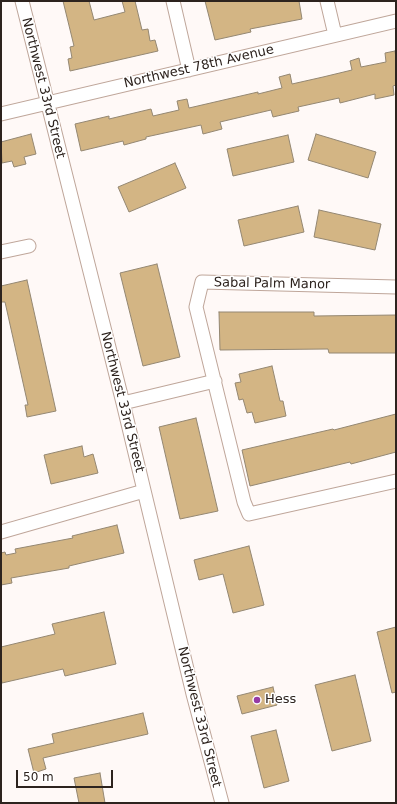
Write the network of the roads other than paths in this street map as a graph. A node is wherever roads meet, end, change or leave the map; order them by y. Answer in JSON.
{"nodes":[{"id":1,"x":22,"y":1,"type":"edge"},
{"id":2,"x":173,"y":1,"type":"edge"},
{"id":3,"x":327,"y":1,"type":"edge"},
{"id":4,"x":396,"y":20,"type":"edge"},
{"id":5,"x":335,"y":35,"type":"junction"},
{"id":6,"x":189,"y":70,"type":"junction"},
{"id":7,"x":47,"y":103,"type":"junction"},
{"id":8,"x":1,"y":114,"type":"edge"},
{"id":9,"x":29,"y":246,"type":"dead end"},
{"id":10,"x":1,"y":252,"type":"edge"},
{"id":11,"x":396,"y":287,"type":"edge"},
{"id":12,"x":215,"y":381,"type":"junction"},
{"id":13,"x":123,"y":403,"type":"junction"},
{"id":14,"x":396,"y":481,"type":"edge"},
{"id":15,"x":144,"y":491,"type":"junction"},
{"id":16,"x":1,"y":532,"type":"edge"},
{"id":17,"x":222,"y":803,"type":"edge"}],
"edges":[{"from":1,"to":7,"type":"street","name":"Northwest 33rd Street"},
{"from":2,"to":6,"type":"street"},
{"from":3,"to":5,"type":"street"},
{"from":4,"to":5,"type":"street","name":"Northwest 78th Avenue"},
{"from":5,"to":6,"type":"street","name":"Northwest 78th Avenue"},
{"from":6,"to":7,"type":"street","name":"Northwest 78th Avenue"},
{"from":7,"to":8,"type":"street","name":"Northwest 78th Avenue"},
{"from":7,"to":13,"type":"street","name":"Northwest 33rd Street"},
{"from":9,"to":10,"type":"street"},
{"from":11,"to":12,"type":"street","name":"Sabal Palm Manor"},
{"from":12,"to":13,"type":"street"},
{"from":12,"to":14,"type":"street","name":"Sabal Palm Manor"},
{"from":13,"to":15,"type":"street","name":"Northwest 33rd Street"},
{"from":15,"to":16,"type":"street"},
{"from":15,"to":17,"type":"street","name":"Northwest 33rd Street"}]}
